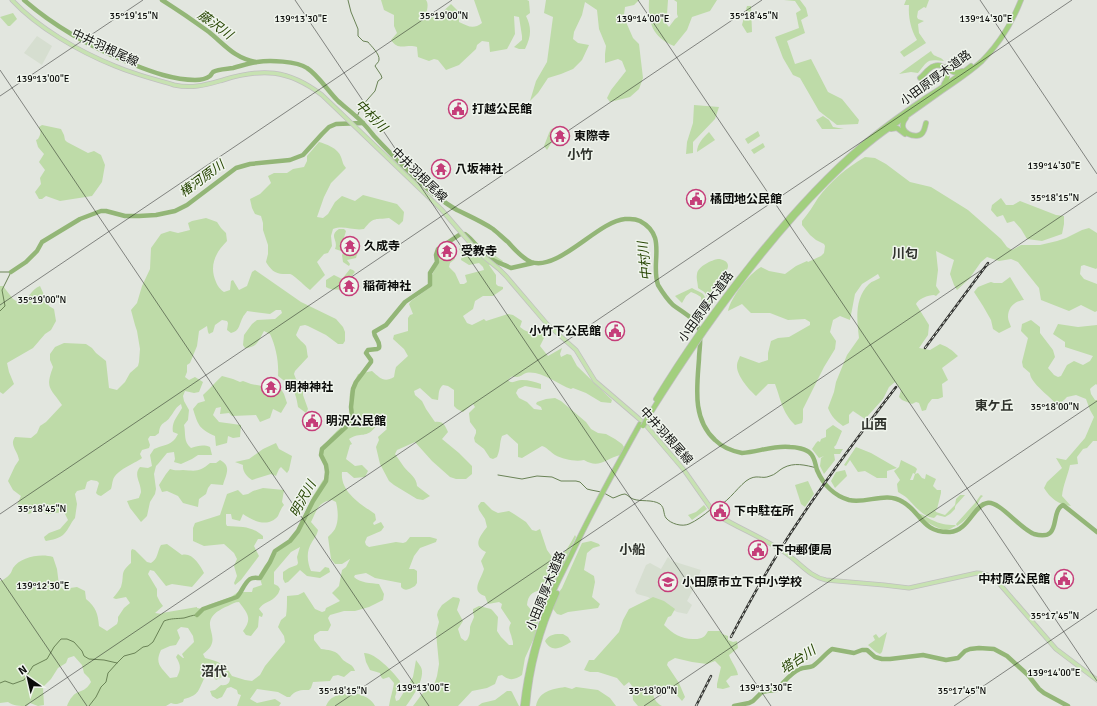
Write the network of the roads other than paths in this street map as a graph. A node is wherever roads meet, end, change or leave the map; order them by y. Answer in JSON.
{"nodes":[{"id":1,"x":12,"y":0,"type":"edge"},
{"id":2,"x":1019,"y":1,"type":"edge"},
{"id":3,"x":1011,"y":18,"type":"junction"},
{"id":4,"x":967,"y":69,"type":"junction"},
{"id":5,"x":937,"y":91,"type":"junction"},
{"id":6,"x":926,"y":102,"type":"junction"},
{"id":7,"x":882,"y":133,"type":"junction"},
{"id":8,"x":718,"y":309,"type":"junction"},
{"id":9,"x":641,"y":425,"type":"junction"},
{"id":10,"x":1097,"y":680,"type":"edge"},
{"id":11,"x":523,"y":706,"type":"edge"},
{"id":12,"x":527,"y":706,"type":"edge"}],
"edges":[{"from":1,"to":10,"type":"main road","name":"中井羽根尾線"},
{"from":2,"to":3,"type":"highway","name":"小田原厚木道路"},
{"from":3,"to":4,"type":"highway","name":"小田原厚木道路"},
{"from":3,"to":6,"type":"highway","name":"小田原厚木道路"},
{"from":4,"to":5,"type":"highway","name":"小田原厚木道路"},
{"from":4,"to":5,"type":"highway"},
{"from":5,"to":8,"type":"highway","name":"小田原厚木道路"},
{"from":6,"to":7,"type":"highway","name":"小田原厚木道路"},
{"from":6,"to":7,"type":"highway"},
{"from":7,"to":8,"type":"highway","name":"小田原厚木道路"},
{"from":8,"to":9,"type":"highway","name":"小田原厚木道路"},
{"from":9,"to":11,"type":"highway","name":"小田原厚木道路"},
{"from":9,"to":12,"type":"highway","name":"小田原厚木道路"}]}
